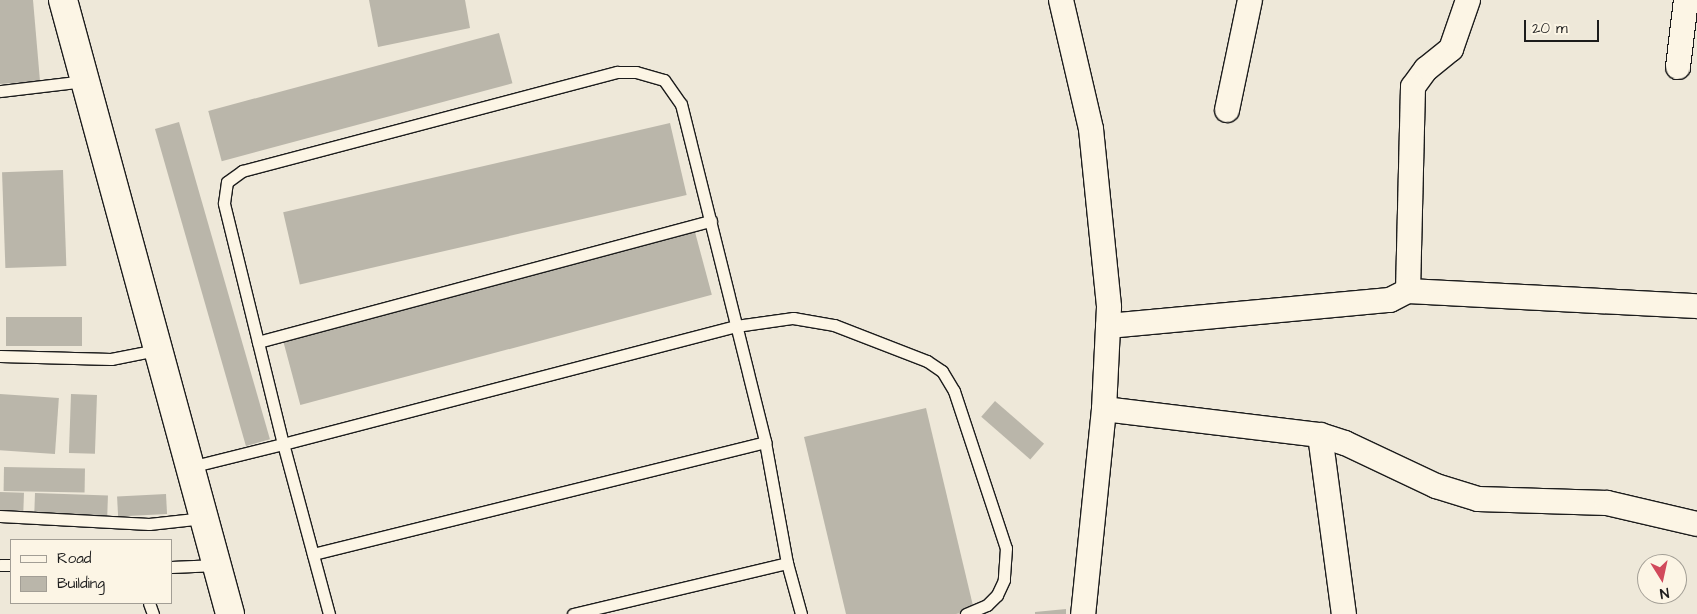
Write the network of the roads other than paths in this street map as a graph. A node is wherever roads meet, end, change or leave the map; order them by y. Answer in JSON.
{"nodes":[{"id":1,"x":63,"y":0,"type":"edge"},
{"id":2,"x":1061,"y":0,"type":"edge"},
{"id":3,"x":1250,"y":0,"type":"edge"},
{"id":4,"x":1468,"y":0,"type":"edge"},
{"id":5,"x":1686,"y":0,"type":"edge"},
{"id":6,"x":1678,"y":67,"type":"dead end"},
{"id":7,"x":85,"y":80,"type":"junction"},
{"id":8,"x":0,"y":92,"type":"edge"},
{"id":9,"x":1227,"y":110,"type":"dead end"},
{"id":10,"x":711,"y":221,"type":"junction"},
{"id":11,"x":1408,"y":291,"type":"junction"},
{"id":12,"x":1697,"y":306,"type":"edge"},
{"id":13,"x":736,"y":326,"type":"junction"},
{"id":14,"x":1108,"y":326,"type":"junction"},
{"id":15,"x":258,"y":342,"type":"junction"},
{"id":16,"x":158,"y":350,"type":"junction"},
{"id":17,"x":0,"y":356,"type":"edge"},
{"id":18,"x":1104,"y":409,"type":"junction"},
{"id":19,"x":1320,"y":436,"type":"junction"},
{"id":20,"x":764,"y":442,"type":"junction"},
{"id":21,"x":282,"y":444,"type":"junction"},
{"id":22,"x":190,"y":467,"type":"junction"},
{"id":23,"x":0,"y":516,"type":"edge"},
{"id":24,"x":204,"y":518,"type":"junction"},
{"id":25,"x":1697,"y":524,"type":"edge"},
{"id":26,"x":313,"y":554,"type":"junction"},
{"id":27,"x":787,"y":564,"type":"junction"},
{"id":28,"x":217,"y":565,"type":"junction"},
{"id":29,"x":172,"y":567,"type":"edge"},
{"id":30,"x":230,"y":614,"type":"edge"},
{"id":31,"x":330,"y":614,"type":"edge"},
{"id":32,"x":573,"y":614,"type":"edge"},
{"id":33,"x":800,"y":614,"type":"edge"},
{"id":34,"x":966,"y":614,"type":"edge"},
{"id":35,"x":1083,"y":614,"type":"edge"},
{"id":36,"x":1344,"y":614,"type":"edge"}],
"edges":[{"from":1,"to":7,"type":"main road"},
{"from":2,"to":14,"type":"street"},
{"from":3,"to":9,"type":"street"},
{"from":4,"to":11,"type":"street"},
{"from":5,"to":6,"type":"street"},
{"from":7,"to":8,"type":"lane"},
{"from":7,"to":16,"type":"main road"},
{"from":10,"to":13,"type":"lane"},
{"from":10,"to":15,"type":"lane"},
{"from":10,"to":15,"type":"lane"},
{"from":11,"to":12,"type":"street"},
{"from":11,"to":14,"type":"street"},
{"from":13,"to":20,"type":"lane"},
{"from":13,"to":21,"type":"lane"},
{"from":13,"to":34,"type":"lane"},
{"from":14,"to":18,"type":"street"},
{"from":15,"to":21,"type":"lane"},
{"from":16,"to":17,"type":"lane"},
{"from":16,"to":22,"type":"main road"},
{"from":18,"to":19,"type":"street"},
{"from":18,"to":35,"type":"street"},
{"from":19,"to":25,"type":"street"},
{"from":19,"to":36,"type":"street"},
{"from":20,"to":26,"type":"lane"},
{"from":20,"to":27,"type":"lane"},
{"from":21,"to":22,"type":"lane"},
{"from":21,"to":26,"type":"lane"},
{"from":22,"to":24,"type":"main road"},
{"from":23,"to":24,"type":"lane"},
{"from":24,"to":28,"type":"main road"},
{"from":26,"to":31,"type":"lane"},
{"from":27,"to":32,"type":"lane"},
{"from":27,"to":33,"type":"lane"},
{"from":28,"to":29,"type":"lane"},
{"from":28,"to":30,"type":"main road"}]}
